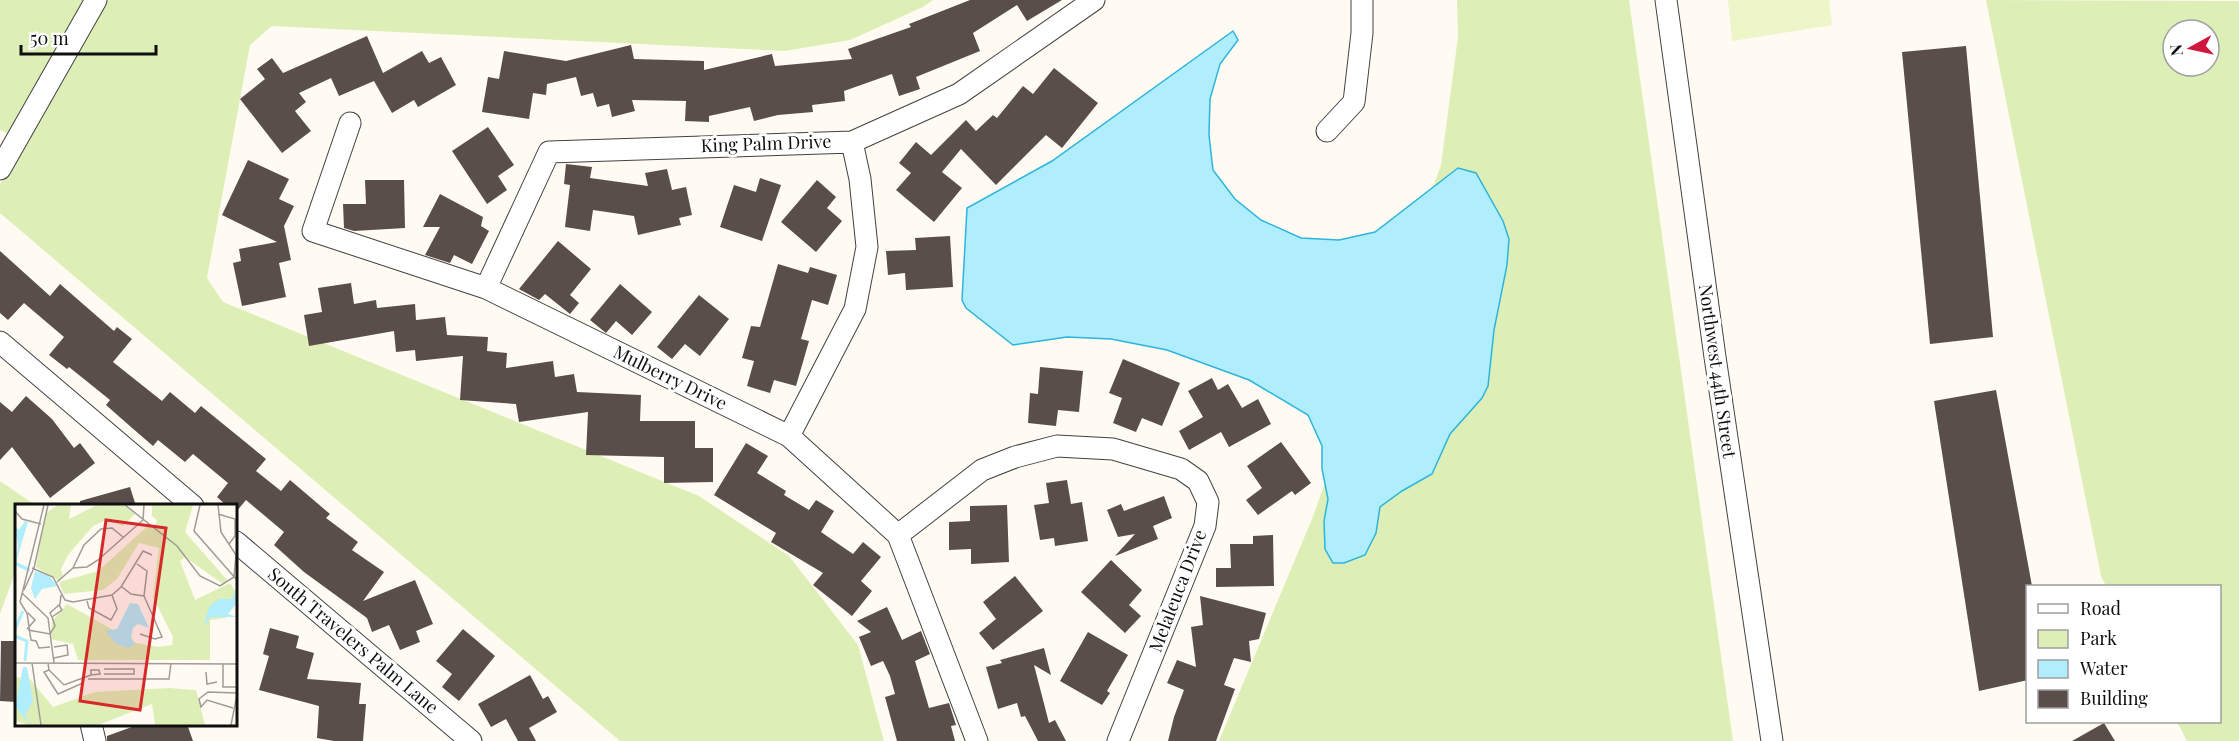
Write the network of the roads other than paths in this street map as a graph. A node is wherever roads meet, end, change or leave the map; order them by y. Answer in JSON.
{"nodes":[{"id":1,"x":96,"y":0,"type":"edge"},
{"id":2,"x":1094,"y":0,"type":"edge"},
{"id":3,"x":1362,"y":0,"type":"edge"},
{"id":4,"x":1666,"y":0,"type":"edge"},
{"id":5,"x":350,"y":123,"type":"dead end"},
{"id":6,"x":1327,"y":131,"type":"dead end"},
{"id":7,"x":852,"y":141,"type":"junction"},
{"id":8,"x":0,"y":169,"type":"edge"},
{"id":9,"x":486,"y":288,"type":"junction"},
{"id":10,"x":0,"y":342,"type":"edge"},
{"id":11,"x":789,"y":436,"type":"junction"},
{"id":12,"x":182,"y":502,"type":"edge"},
{"id":13,"x":898,"y":535,"type":"junction"},
{"id":14,"x":237,"y":543,"type":"edge"},
{"id":15,"x":91,"y":726,"type":"edge"},
{"id":16,"x":95,"y":741,"type":"edge"},
{"id":17,"x":471,"y":741,"type":"edge"},
{"id":18,"x":977,"y":741,"type":"edge"},
{"id":19,"x":1118,"y":741,"type":"edge"},
{"id":20,"x":1772,"y":741,"type":"edge"}],
"edges":[{"from":1,"to":8,"type":"street"},
{"from":2,"to":7,"type":"street","name":"King Palm Drive"},
{"from":3,"to":6,"type":"street"},
{"from":4,"to":20,"type":"street","name":"Northwest 44th Street"},
{"from":5,"to":9,"type":"street","name":"Mulberry Drive"},
{"from":7,"to":9,"type":"street","name":"King Palm Drive"},
{"from":7,"to":11,"type":"street"},
{"from":9,"to":11,"type":"street","name":"Mulberry Drive"},
{"from":10,"to":12,"type":"street"},
{"from":11,"to":13,"type":"street","name":"Mulberry Drive"},
{"from":13,"to":18,"type":"street","name":"Mulberry Drive"},
{"from":13,"to":19,"type":"street","name":"Melaleuca Drive"},
{"from":14,"to":17,"type":"street","name":"South Travelers Palm Lane"},
{"from":15,"to":16,"type":"street"}]}
